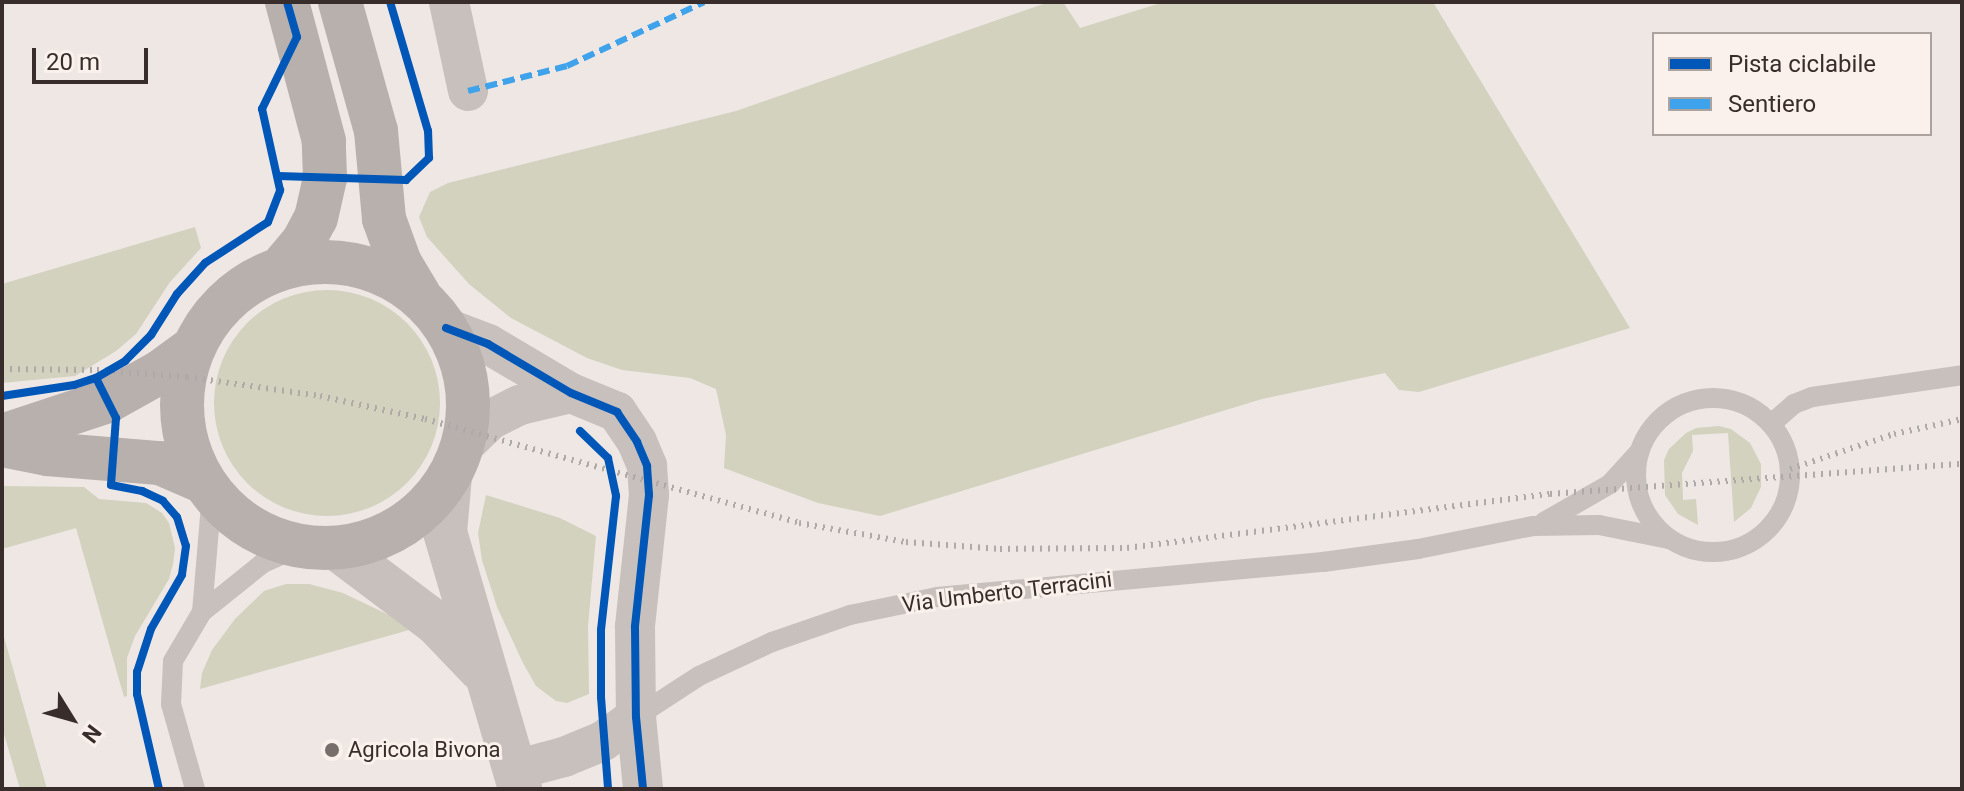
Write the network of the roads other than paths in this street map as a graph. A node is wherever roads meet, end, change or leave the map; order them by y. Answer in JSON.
{"nodes":[{"id":1,"x":287,"y":2,"type":"edge"},
{"id":2,"x":340,"y":2,"type":"edge"},
{"id":3,"x":449,"y":2,"type":"edge"},
{"id":4,"x":468,"y":91,"type":"dead end"},
{"id":5,"x":282,"y":267,"type":"junction"},
{"id":6,"x":433,"y":312,"type":"junction"},
{"id":7,"x":194,"y":347,"type":"junction"},
{"id":8,"x":1962,"y":375,"type":"edge"},
{"id":9,"x":571,"y":393,"type":"junction"},
{"id":10,"x":1771,"y":424,"type":"junction"},
{"id":11,"x":2,"y":436,"type":"edge"},
{"id":12,"x":2,"y":445,"type":"edge"},
{"id":13,"x":1639,"y":452,"type":"junction"},
{"id":14,"x":456,"y":461,"type":"junction"},
{"id":15,"x":208,"y":488,"type":"junction"},
{"id":16,"x":1533,"y":526,"type":"junction"},
{"id":17,"x":1669,"y":539,"type":"junction"},
{"id":18,"x":319,"y":547,"type":"junction"},
{"id":19,"x":202,"y":612,"type":"junction"},
{"id":20,"x":488,"y":681,"type":"junction"},
{"id":21,"x":636,"y":717,"type":"junction"},
{"id":22,"x":518,"y":780,"type":"edge"},
{"id":23,"x":195,"y":789,"type":"edge"},
{"id":24,"x":643,"y":789,"type":"edge"}],
"edges":[{"from":1,"to":5,"type":"main road"},
{"from":2,"to":6,"type":"main road"},
{"from":3,"to":4,"type":"street"},
{"from":5,"to":6,"type":"main road"},
{"from":5,"to":7,"type":"main road"},
{"from":6,"to":9,"type":"street"},
{"from":6,"to":14,"type":"main road"},
{"from":7,"to":11,"type":"main road"},
{"from":7,"to":15,"type":"main road"},
{"from":8,"to":10,"type":"lane"},
{"from":9,"to":14,"type":"street"},
{"from":9,"to":21,"type":"street"},
{"from":10,"to":13,"type":"lane","name":"Via Umberto Terracini"},
{"from":10,"to":17,"type":"lane","name":"Via Umberto Terracini"},
{"from":12,"to":15,"type":"main road"},
{"from":13,"to":16,"type":"lane","name":"Via Umberto Terracini"},
{"from":13,"to":17,"type":"lane"},
{"from":14,"to":18,"type":"main road"},
{"from":14,"to":20,"type":"street","name":"Via Umberto Terracini"},
{"from":15,"to":18,"type":"main road"},
{"from":15,"to":19,"type":"lane"},
{"from":16,"to":17,"type":"lane","name":"Via Umberto Terracini"},
{"from":16,"to":21,"type":"lane","name":"Via Umberto Terracini"},
{"from":18,"to":19,"type":"lane"},
{"from":18,"to":20,"type":"street","name":"Via Umberto Terracini"},
{"from":19,"to":23,"type":"lane"},
{"from":20,"to":22,"type":"street","name":"Via Umberto Terracini"},
{"from":21,"to":22,"type":"street","name":"Via Umberto Terracini"},
{"from":21,"to":24,"type":"street"}]}
